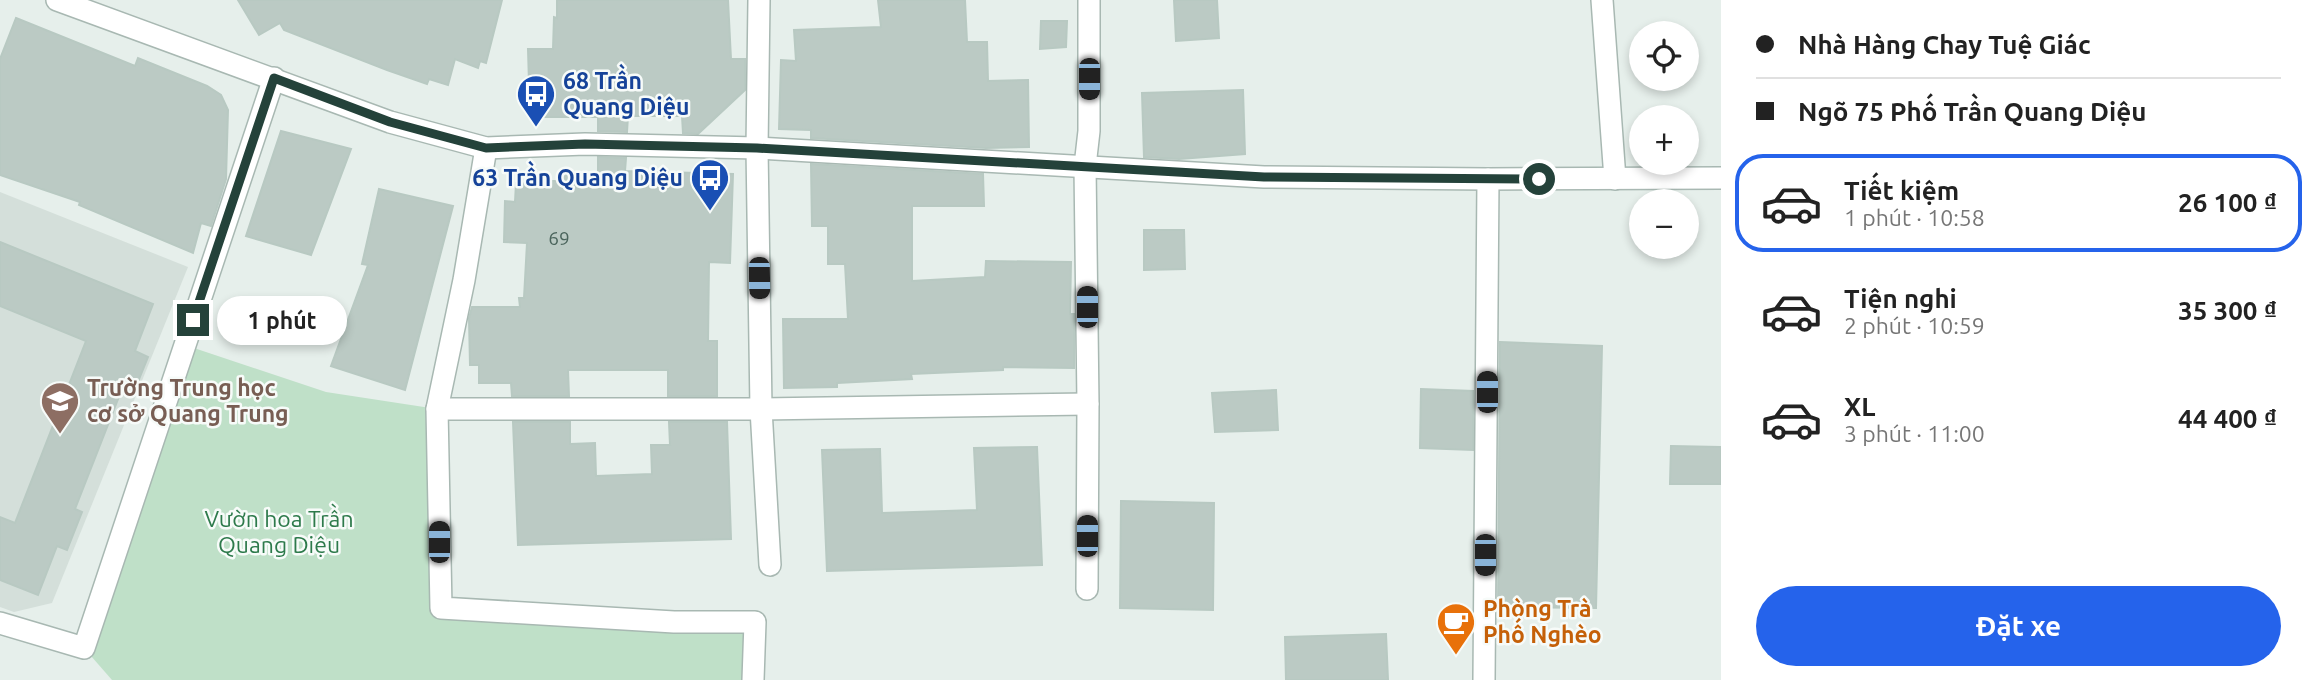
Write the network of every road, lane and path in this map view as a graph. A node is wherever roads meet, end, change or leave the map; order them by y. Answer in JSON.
{"nodes":[{"id":1,"x":57,"y":0,"type":"edge"},
{"id":2,"x":759,"y":0,"type":"edge"},
{"id":3,"x":1089,"y":0,"type":"edge"},
{"id":4,"x":1602,"y":0,"type":"edge"},
{"id":5,"x":274,"y":78,"type":"junction"},
{"id":6,"x":486,"y":148,"type":"junction"},
{"id":7,"x":757,"y":148,"type":"junction"},
{"id":8,"x":1085,"y":166,"type":"junction"},
{"id":9,"x":1721,"y":178,"type":"edge"},
{"id":10,"x":1488,"y":179,"type":"junction"},
{"id":11,"x":1615,"y":179,"type":"junction"},
{"id":12,"x":1088,"y":404,"type":"junction"},
{"id":13,"x":438,"y":409,"type":"junction"},
{"id":14,"x":761,"y":409,"type":"junction"},
{"id":15,"x":770,"y":565,"type":"dead end"},
{"id":16,"x":1087,"y":589,"type":"dead end"},
{"id":17,"x":0,"y":623,"type":"edge"},
{"id":18,"x":753,"y":680,"type":"edge"},
{"id":19,"x":1484,"y":680,"type":"edge"}],
"edges":[{"from":1,"to":5,"type":"street"},
{"from":2,"to":7,"type":"street"},
{"from":3,"to":8,"type":"street"},
{"from":4,"to":11,"type":"street"},
{"from":5,"to":6,"type":"street"},
{"from":5,"to":17,"type":"street"},
{"from":6,"to":7,"type":"street"},
{"from":6,"to":13,"type":"street"},
{"from":7,"to":8,"type":"street"},
{"from":7,"to":14,"type":"street"},
{"from":8,"to":10,"type":"street"},
{"from":8,"to":12,"type":"street"},
{"from":9,"to":11,"type":"street"},
{"from":10,"to":11,"type":"street"},
{"from":10,"to":19,"type":"street"},
{"from":12,"to":14,"type":"street"},
{"from":12,"to":16,"type":"street"},
{"from":13,"to":14,"type":"street"},
{"from":13,"to":18,"type":"street"},
{"from":14,"to":15,"type":"street"}]}
